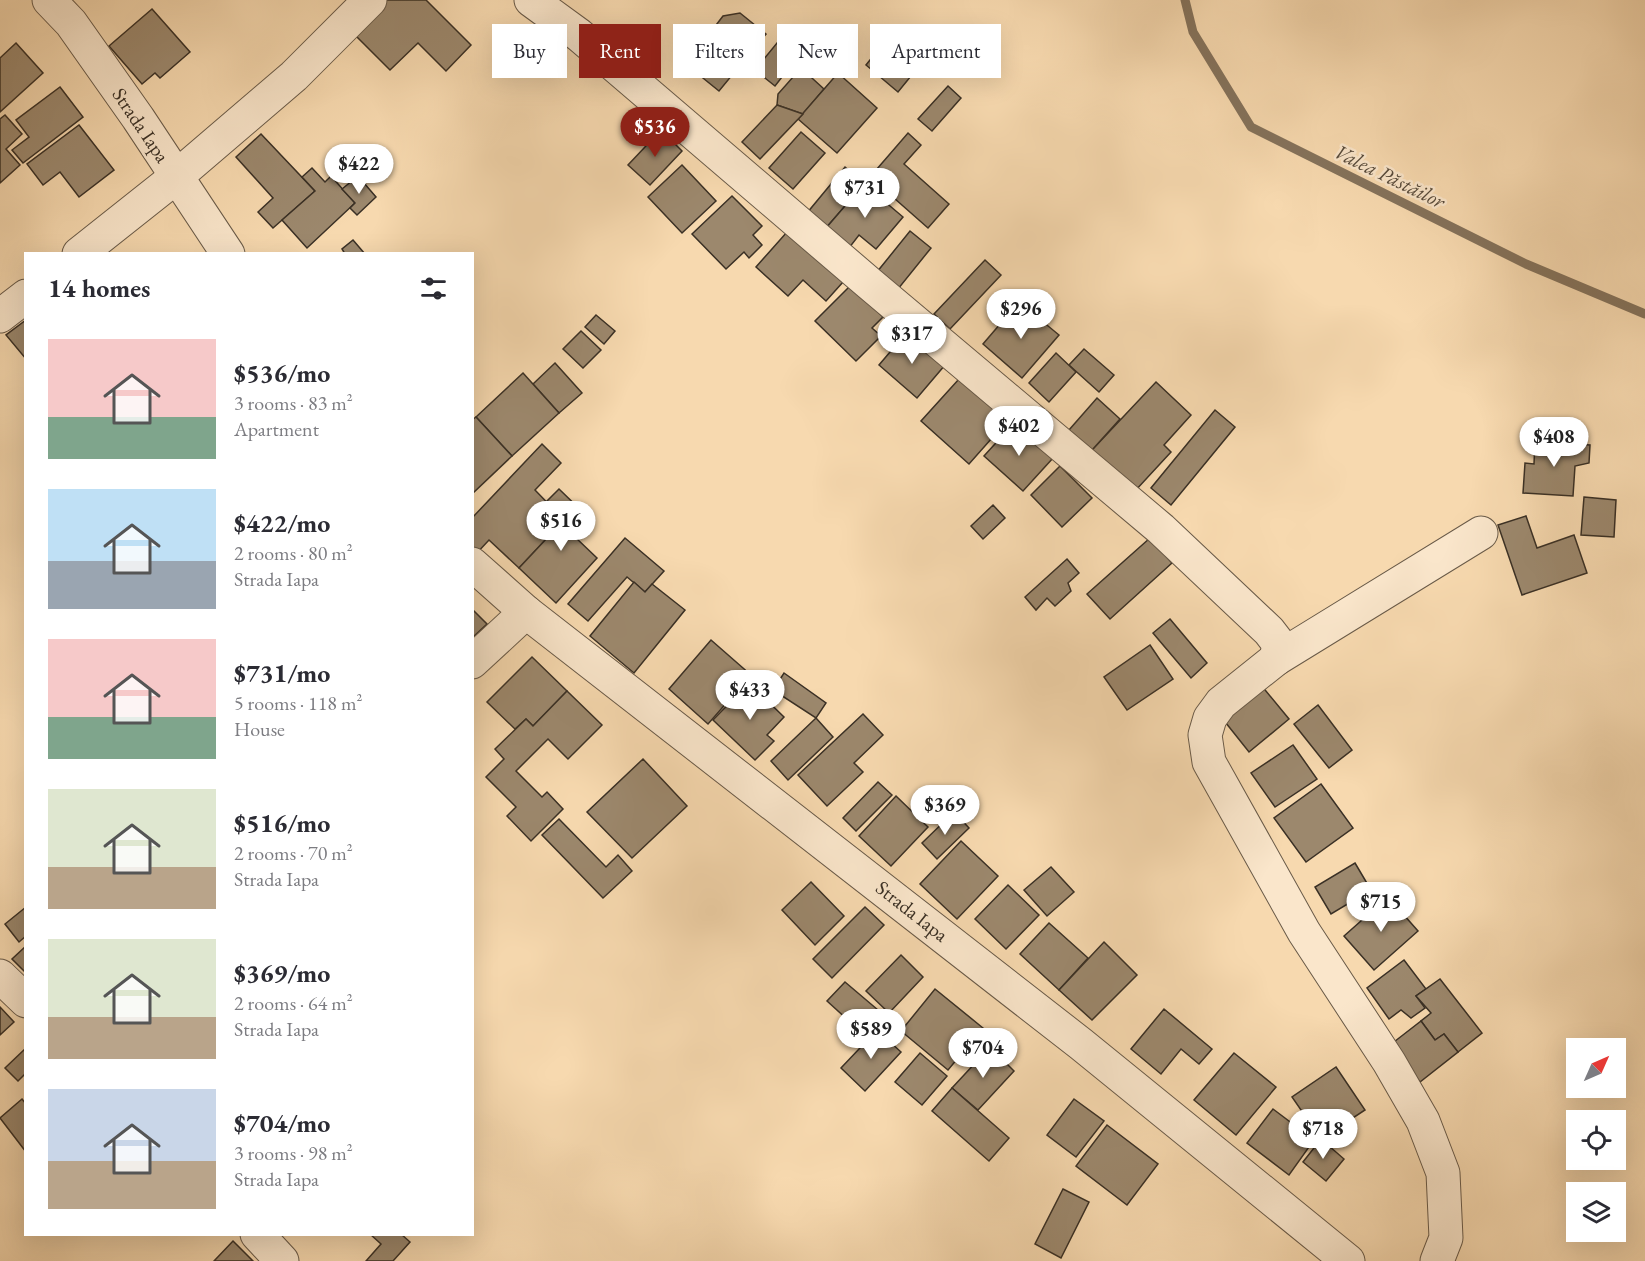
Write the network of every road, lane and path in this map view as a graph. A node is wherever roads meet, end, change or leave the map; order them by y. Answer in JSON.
{"nodes":[{"id":1,"x":49,"y":0,"type":"edge"},
{"id":2,"x":370,"y":0,"type":"edge"},
{"id":3,"x":531,"y":0,"type":"edge"},
{"id":4,"x":176,"y":177,"type":"junction"},
{"id":5,"x":82,"y":252,"type":"edge"},
{"id":6,"x":227,"y":252,"type":"edge"},
{"id":7,"x":24,"y":298,"type":"edge"},
{"id":8,"x":0,"y":316,"type":"edge"},
{"id":9,"x":1481,"y":533,"type":"dead end"},
{"id":10,"x":474,"y":566,"type":"edge"},
{"id":11,"x":526,"y":612,"type":"junction"},
{"id":12,"x":1276,"y":659,"type":"junction"},
{"id":13,"x":474,"y":660,"type":"edge"},
{"id":14,"x":0,"y":976,"type":"edge"},
{"id":15,"x":24,"y":998,"type":"edge"},
{"id":16,"x":259,"y":1236,"type":"edge"},
{"id":17,"x":282,"y":1261,"type":"edge"},
{"id":18,"x":1348,"y":1261,"type":"edge"},
{"id":19,"x":1437,"y":1261,"type":"edge"}],
"edges":[{"from":1,"to":4,"type":"street","name":"Strada Iapa"},
{"from":2,"to":4,"type":"street"},
{"from":3,"to":12,"type":"street"},
{"from":4,"to":5,"type":"street"},
{"from":4,"to":6,"type":"street","name":"Strada Iapa"},
{"from":7,"to":8,"type":"street"},
{"from":9,"to":12,"type":"street"},
{"from":10,"to":11,"type":"street","name":"Strada Iapa"},
{"from":11,"to":13,"type":"street"},
{"from":11,"to":18,"type":"street","name":"Strada Iapa"},
{"from":12,"to":19,"type":"street"},
{"from":14,"to":15,"type":"street"},
{"from":16,"to":17,"type":"street"}]}
